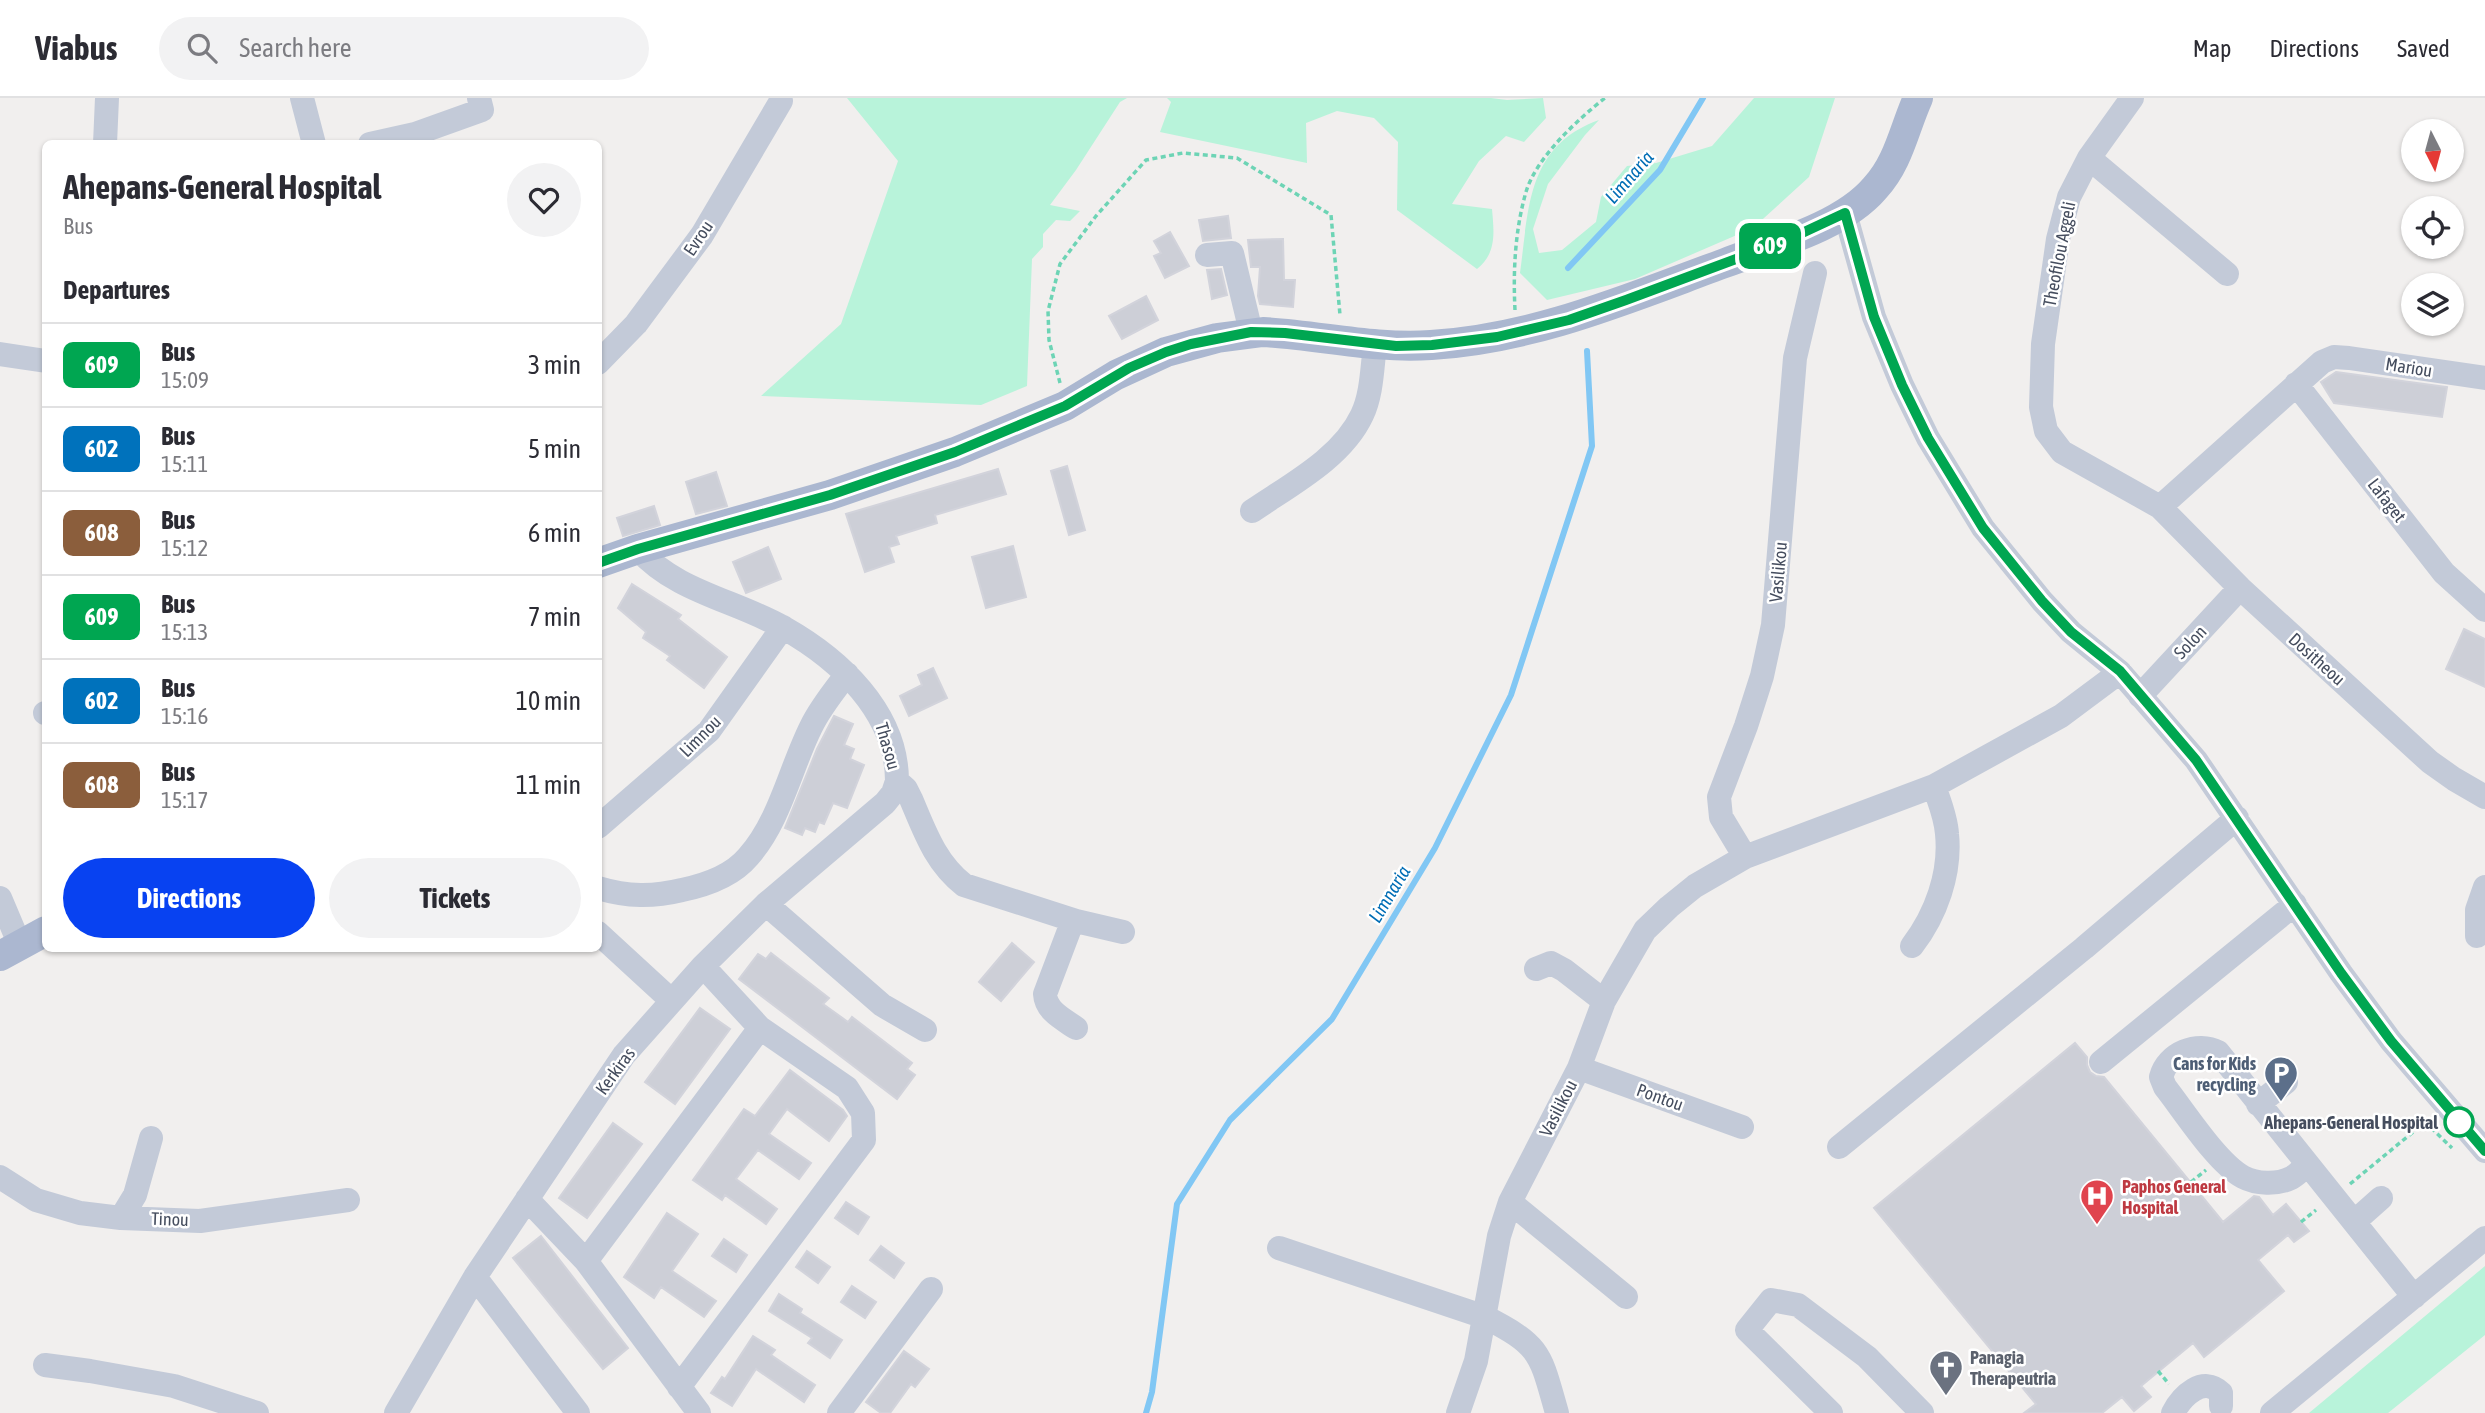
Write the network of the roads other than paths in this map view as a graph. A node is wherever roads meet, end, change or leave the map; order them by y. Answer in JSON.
{"nodes":[{"id":1,"x":107,"y":98,"type":"edge"},
{"id":2,"x":302,"y":98,"type":"edge"},
{"id":3,"x":479,"y":98,"type":"edge"},
{"id":4,"x":1918,"y":98,"type":"edge"},
{"id":5,"x":2132,"y":98,"type":"edge"},
{"id":6,"x":781,"y":101,"type":"dead end"},
{"id":7,"x":106,"y":140,"type":"edge"},
{"id":8,"x":313,"y":140,"type":"edge"},
{"id":9,"x":388,"y":140,"type":"edge"},
{"id":10,"x":2089,"y":158,"type":"junction"},
{"id":11,"x":1845,"y":213,"type":"junction"},
{"id":12,"x":1207,"y":254,"type":"dead end"},
{"id":13,"x":1815,"y":273,"type":"dead end"},
{"id":14,"x":2227,"y":274,"type":"dead end"},
{"id":15,"x":1251,"y":332,"type":"junction"},
{"id":16,"x":1375,"y":345,"type":"junction"},
{"id":17,"x":0,"y":354,"type":"edge"},
{"id":18,"x":602,"y":359,"type":"edge"},
{"id":19,"x":42,"y":360,"type":"edge"},
{"id":20,"x":2485,"y":378,"type":"edge"},
{"id":21,"x":2296,"y":384,"type":"junction"},
{"id":22,"x":2160,"y":507,"type":"junction"},
{"id":23,"x":1252,"y":510,"type":"dead end"},
{"id":24,"x":613,"y":554,"type":"edge"},
{"id":25,"x":2240,"y":588,"type":"junction"},
{"id":26,"x":2485,"y":610,"type":"edge"},
{"id":27,"x":783,"y":627,"type":"junction"},
{"id":28,"x":2120,"y":671,"type":"junction"},
{"id":29,"x":846,"y":674,"type":"junction"},
{"id":30,"x":2140,"y":696,"type":"junction"},
{"id":31,"x":897,"y":781,"type":"junction"},
{"id":32,"x":1934,"y":786,"type":"junction"},
{"id":33,"x":2485,"y":797,"type":"edge"},
{"id":34,"x":2238,"y":818,"type":"junction"},
{"id":35,"x":602,"y":824,"type":"edge"},
{"id":36,"x":1745,"y":858,"type":"junction"},
{"id":37,"x":2485,"y":887,"type":"edge"},
{"id":38,"x":602,"y":889,"type":"edge"},
{"id":39,"x":0,"y":898,"type":"edge"},
{"id":40,"x":766,"y":904,"type":"junction"},
{"id":41,"x":2295,"y":904,"type":"junction"},
{"id":42,"x":1073,"y":920,"type":"junction"},
{"id":43,"x":1124,"y":932,"type":"dead end"},
{"id":44,"x":2477,"y":936,"type":"dead end"},
{"id":45,"x":602,"y":937,"type":"edge"},
{"id":46,"x":22,"y":944,"type":"edge"},
{"id":47,"x":1912,"y":946,"type":"dead end"},
{"id":48,"x":703,"y":966,"type":"junction"},
{"id":49,"x":1536,"y":969,"type":"dead end"},
{"id":50,"x":672,"y":1001,"type":"junction"},
{"id":51,"x":1604,"y":1001,"type":"junction"},
{"id":52,"x":760,"y":1028,"type":"junction"},
{"id":53,"x":1076,"y":1028,"type":"dead end"},
{"id":54,"x":925,"y":1030,"type":"dead end"},
{"id":55,"x":2101,"y":1062,"type":"dead end"},
{"id":56,"x":1579,"y":1068,"type":"junction"},
{"id":57,"x":2286,"y":1082,"type":"dead end"},
{"id":58,"x":2258,"y":1104,"type":"junction"},
{"id":59,"x":1742,"y":1127,"type":"dead end"},
{"id":60,"x":151,"y":1138,"type":"dead end"},
{"id":61,"x":1839,"y":1147,"type":"dead end"},
{"id":62,"x":2485,"y":1151,"type":"edge"},
{"id":63,"x":2308,"y":1165,"type":"junction"},
{"id":64,"x":0,"y":1177,"type":"edge"},
{"id":65,"x":2381,"y":1198,"type":"dead end"},
{"id":66,"x":527,"y":1199,"type":"junction"},
{"id":67,"x":348,"y":1200,"type":"dead end"},
{"id":68,"x":1510,"y":1202,"type":"junction"},
{"id":69,"x":121,"y":1218,"type":"junction"},
{"id":70,"x":2354,"y":1222,"type":"junction"},
{"id":71,"x":2485,"y":1238,"type":"edge"},
{"id":72,"x":1279,"y":1248,"type":"dead end"},
{"id":73,"x":586,"y":1261,"type":"junction"},
{"id":74,"x":475,"y":1278,"type":"junction"},
{"id":75,"x":931,"y":1289,"type":"dead end"},
{"id":76,"x":1626,"y":1297,"type":"dead end"},
{"id":77,"x":2414,"y":1297,"type":"junction"},
{"id":78,"x":1485,"y":1317,"type":"junction"},
{"id":79,"x":45,"y":1365,"type":"dead end"},
{"id":80,"x":679,"y":1387,"type":"junction"},
{"id":81,"x":2220,"y":1411,"type":"edge"},
{"id":82,"x":257,"y":1413,"type":"edge"},
{"id":83,"x":396,"y":1413,"type":"edge"},
{"id":84,"x":578,"y":1413,"type":"edge"},
{"id":85,"x":699,"y":1413,"type":"edge"},
{"id":86,"x":839,"y":1413,"type":"edge"},
{"id":87,"x":1458,"y":1413,"type":"edge"},
{"id":88,"x":1557,"y":1413,"type":"edge"},
{"id":89,"x":1831,"y":1413,"type":"edge"},
{"id":90,"x":1922,"y":1413,"type":"edge"},
{"id":91,"x":2173,"y":1413,"type":"edge"},
{"id":92,"x":2272,"y":1413,"type":"edge"}],
"edges":[{"from":1,"to":7,"type":"street"},
{"from":2,"to":8,"type":"street"},
{"from":3,"to":9,"type":"street"},
{"from":4,"to":11,"type":"main road"},
{"from":5,"to":10,"type":"street","name":"Theofilou Aggeli"},
{"from":6,"to":18,"type":"street","name":"Evrou"},
{"from":10,"to":14,"type":"street"},
{"from":10,"to":22,"type":"street","name":"Theofilou Aggeli"},
{"from":11,"to":16,"type":"main road"},
{"from":11,"to":28,"type":"street"},
{"from":12,"to":15,"type":"street"},
{"from":13,"to":36,"type":"street","name":"Vasilikou"},
{"from":15,"to":16,"type":"main road"},
{"from":15,"to":24,"type":"main road"},
{"from":16,"to":23,"type":"street"},
{"from":17,"to":19,"type":"street"},
{"from":20,"to":21,"type":"street","name":"Mariou"},
{"from":21,"to":22,"type":"street"},
{"from":21,"to":26,"type":"street","name":"Lafaget"},
{"from":22,"to":25,"type":"street","name":"Dositheou"},
{"from":24,"to":27,"type":"street","name":"Thasou"},
{"from":25,"to":30,"type":"street","name":"Solon"},
{"from":25,"to":33,"type":"street","name":"Dositheou"},
{"from":27,"to":29,"type":"street","name":"Thasou"},
{"from":27,"to":35,"type":"street","name":"Limnou"},
{"from":28,"to":30,"type":"street"},
{"from":28,"to":32,"type":"street","name":"Vasilikou"},
{"from":29,"to":31,"type":"street","name":"Thasou"},
{"from":29,"to":38,"type":"street"},
{"from":30,"to":34,"type":"street"},
{"from":31,"to":40,"type":"street","name":"Kerkiras"},
{"from":31,"to":42,"type":"street","name":"Thasou"},
{"from":32,"to":36,"type":"street","name":"Vasilikou"},
{"from":32,"to":47,"type":"street"},
{"from":34,"to":41,"type":"street"},
{"from":34,"to":61,"type":"street"},
{"from":36,"to":51,"type":"street","name":"Vasilikou"},
{"from":37,"to":44,"type":"street"},
{"from":39,"to":46,"type":"street"},
{"from":40,"to":48,"type":"street","name":"Kerkiras"},
{"from":40,"to":54,"type":"street"},
{"from":41,"to":55,"type":"street"},
{"from":41,"to":62,"type":"street"},
{"from":42,"to":43,"type":"street","name":"Thasou"},
{"from":42,"to":53,"type":"street"},
{"from":45,"to":50,"type":"street"},
{"from":48,"to":50,"type":"street","name":"Kerkiras"},
{"from":48,"to":52,"type":"street"},
{"from":49,"to":51,"type":"street"},
{"from":50,"to":66,"type":"street","name":"Kerkiras"},
{"from":51,"to":56,"type":"street","name":"Vasilikou"},
{"from":52,"to":73,"type":"street"},
{"from":52,"to":80,"type":"street"},
{"from":56,"to":59,"type":"street","name":"Pontou"},
{"from":56,"to":68,"type":"street","name":"Vasilikou"},
{"from":57,"to":58,"type":"street"},
{"from":58,"to":63,"type":"street"},
{"from":58,"to":63,"type":"street"},
{"from":60,"to":69,"type":"street"},
{"from":63,"to":70,"type":"street"},
{"from":64,"to":69,"type":"street","name":"Tinou"},
{"from":65,"to":70,"type":"street"},
{"from":66,"to":73,"type":"street"},
{"from":66,"to":74,"type":"street","name":"Kerkiras"},
{"from":67,"to":69,"type":"street","name":"Tinou"},
{"from":68,"to":76,"type":"street"},
{"from":68,"to":78,"type":"street","name":"Vasilikou"},
{"from":70,"to":77,"type":"street"},
{"from":71,"to":77,"type":"street"},
{"from":72,"to":78,"type":"street"},
{"from":73,"to":80,"type":"street"},
{"from":74,"to":83,"type":"street","name":"Kerkiras"},
{"from":74,"to":84,"type":"street"},
{"from":75,"to":86,"type":"street"},
{"from":77,"to":92,"type":"street"},
{"from":78,"to":87,"type":"street","name":"Vasilikou"},
{"from":78,"to":88,"type":"street"},
{"from":79,"to":82,"type":"street"},
{"from":80,"to":85,"type":"street"},
{"from":81,"to":91,"type":"street"},
{"from":89,"to":90,"type":"street"}]}
